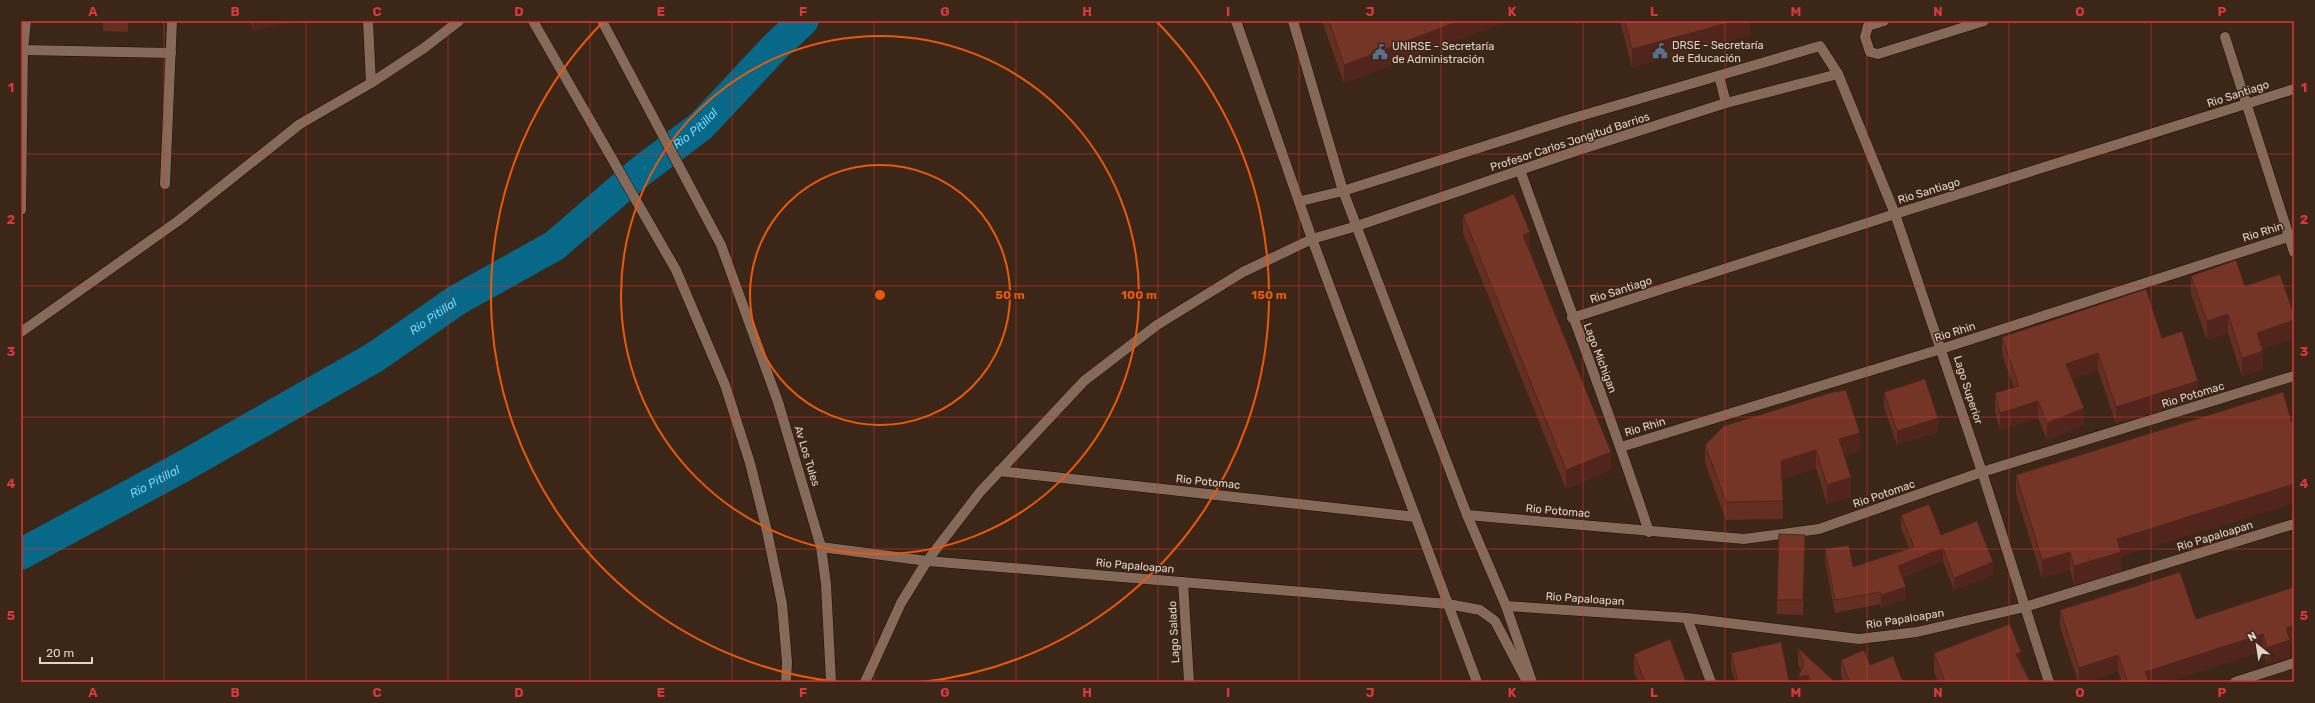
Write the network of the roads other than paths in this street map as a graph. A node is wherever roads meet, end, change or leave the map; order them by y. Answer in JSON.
{"nodes":[{"id":1,"x":26,"y":21,"type":"edge"},
{"id":2,"x":172,"y":21,"type":"edge"},
{"id":3,"x":368,"y":21,"type":"edge"},
{"id":4,"x":459,"y":21,"type":"edge"},
{"id":5,"x":533,"y":21,"type":"edge"},
{"id":6,"x":602,"y":21,"type":"edge"},
{"id":7,"x":1236,"y":21,"type":"edge"},
{"id":8,"x":1293,"y":21,"type":"edge"},
{"id":9,"x":1884,"y":21,"type":"edge"},
{"id":10,"x":1984,"y":21,"type":"edge"},
{"id":11,"x":2225,"y":37,"type":"dead end"},
{"id":12,"x":1820,"y":46,"type":"joint"},
{"id":13,"x":23,"y":50,"type":"junction"},
{"id":14,"x":171,"y":53,"type":"junction"},
{"id":15,"x":1838,"y":74,"type":"junction"},
{"id":16,"x":1718,"y":76,"type":"junction"},
{"id":17,"x":371,"y":83,"type":"junction"},
{"id":18,"x":2294,"y":89,"type":"edge"},
{"id":19,"x":1726,"y":103,"type":"junction"},
{"id":20,"x":2248,"y":104,"type":"junction"},
{"id":21,"x":1520,"y":170,"type":"junction"},
{"id":22,"x":165,"y":184,"type":"dead end"},
{"id":23,"x":1343,"y":191,"type":"junction"},
{"id":24,"x":1301,"y":201,"type":"junction"},
{"id":25,"x":21,"y":210,"type":"edge"},
{"id":26,"x":1895,"y":214,"type":"junction"},
{"id":27,"x":1357,"y":226,"type":"junction"},
{"id":28,"x":2292,"y":236,"type":"edge"},
{"id":29,"x":1312,"y":239,"type":"junction"},
{"id":30,"x":2294,"y":252,"type":"edge"},
{"id":31,"x":1572,"y":318,"type":"junction"},
{"id":32,"x":21,"y":332,"type":"edge"},
{"id":33,"x":1941,"y":349,"type":"junction"},
{"id":34,"x":2294,"y":376,"type":"edge"},
{"id":35,"x":1621,"y":447,"type":"junction"},
{"id":36,"x":999,"y":471,"type":"junction"},
{"id":37,"x":1982,"y":472,"type":"junction"},
{"id":38,"x":1468,"y":515,"type":"junction"},
{"id":39,"x":1416,"y":517,"type":"junction"},
{"id":40,"x":2294,"y":524,"type":"edge"},
{"id":41,"x":1649,"y":532,"type":"junction"},
{"id":42,"x":821,"y":547,"type":"junction"},
{"id":43,"x":927,"y":561,"type":"junction"},
{"id":44,"x":1183,"y":582,"type":"junction"},
{"id":45,"x":1448,"y":604,"type":"junction"},
{"id":46,"x":1506,"y":606,"type":"junction"},
{"id":47,"x":2026,"y":607,"type":"junction"},
{"id":48,"x":1687,"y":618,"type":"junction"},
{"id":49,"x":2294,"y":663,"type":"edge"},
{"id":50,"x":786,"y":682,"type":"edge"},
{"id":51,"x":831,"y":682,"type":"edge"},
{"id":52,"x":865,"y":682,"type":"edge"},
{"id":53,"x":1189,"y":682,"type":"edge"},
{"id":54,"x":1477,"y":682,"type":"edge"},
{"id":55,"x":1526,"y":682,"type":"edge"},
{"id":56,"x":1532,"y":682,"type":"edge"},
{"id":57,"x":1710,"y":682,"type":"edge"},
{"id":58,"x":2049,"y":682,"type":"edge"},
{"id":59,"x":2235,"y":682,"type":"edge"}],
"edges":[{"from":1,"to":13,"type":"street"},
{"from":2,"to":14,"type":"street"},
{"from":3,"to":17,"type":"street"},
{"from":4,"to":17,"type":"street"},
{"from":5,"to":50,"type":"street"},
{"from":6,"to":42,"type":"street","name":"Av Los Tules"},
{"from":7,"to":24,"type":"street"},
{"from":8,"to":23,"type":"street"},
{"from":9,"to":10,"type":"street"},
{"from":11,"to":20,"type":"street"},
{"from":12,"to":15,"type":"street","name":"Lago Superior"},
{"from":12,"to":16,"type":"street","name":"Profesor Carlos Jongitud Barrios"},
{"from":13,"to":14,"type":"street"},
{"from":13,"to":25,"type":"street"},
{"from":14,"to":22,"type":"street"},
{"from":15,"to":19,"type":"street","name":"Profesor Carlos Jongitud Barrios"},
{"from":15,"to":26,"type":"street","name":"Lago Superior"},
{"from":16,"to":19,"type":"street"},
{"from":16,"to":23,"type":"street","name":"Profesor Carlos Jongitud Barrios"},
{"from":17,"to":32,"type":"street"},
{"from":18,"to":20,"type":"street","name":"Rio Santiago"},
{"from":19,"to":21,"type":"street","name":"Profesor Carlos Jongitud Barrios"},
{"from":20,"to":26,"type":"street","name":"Rio Santiago"},
{"from":20,"to":28,"type":"street"},
{"from":21,"to":27,"type":"street","name":"Profesor Carlos Jongitud Barrios"},
{"from":21,"to":31,"type":"street","name":"Lago Michigan"},
{"from":23,"to":24,"type":"street","name":"Profesor Carlos Jongitud Barrios"},
{"from":23,"to":27,"type":"street"},
{"from":24,"to":29,"type":"street"},
{"from":26,"to":31,"type":"street","name":"Rio Santiago"},
{"from":26,"to":33,"type":"street","name":"Lago Superior"},
{"from":27,"to":29,"type":"street","name":"Profesor Carlos Jongitud Barrios"},
{"from":27,"to":38,"type":"street"},
{"from":28,"to":30,"type":"street"},
{"from":28,"to":33,"type":"street","name":"Rio Rhin"},
{"from":29,"to":36,"type":"street","name":"Profesor Carlos Jongitud Barrios"},
{"from":29,"to":39,"type":"street"},
{"from":31,"to":35,"type":"street","name":"Lago Michigan"},
{"from":33,"to":35,"type":"street","name":"Rio Rhin"},
{"from":33,"to":37,"type":"street","name":"Lago Superior"},
{"from":34,"to":37,"type":"street","name":"Rio Potomac"},
{"from":35,"to":41,"type":"street","name":"Lago Michigan"},
{"from":36,"to":39,"type":"street","name":"Rio Potomac"},
{"from":36,"to":43,"type":"street","name":"Profesor Carlos Jongitud Barrios"},
{"from":37,"to":41,"type":"street","name":"Rio Potomac"},
{"from":37,"to":47,"type":"street","name":"Lago Superior"},
{"from":38,"to":41,"type":"street","name":"Rio Potomac"},
{"from":38,"to":46,"type":"street"},
{"from":39,"to":45,"type":"street"},
{"from":40,"to":47,"type":"street","name":"Rio Papaloapan"},
{"from":42,"to":43,"type":"street","name":"Rio Papaloapan"},
{"from":42,"to":51,"type":"street","name":"Av Los Tules"},
{"from":43,"to":44,"type":"street","name":"Rio Papaloapan"},
{"from":43,"to":52,"type":"street","name":"Profesor Carlos Jongitud Barrios"},
{"from":44,"to":45,"type":"street","name":"Rio Papaloapan"},
{"from":44,"to":53,"type":"street","name":"Lago Salado"},
{"from":45,"to":54,"type":"street"},
{"from":45,"to":55,"type":"street","name":"Rio Papaloapan"},
{"from":46,"to":48,"type":"street","name":"Rio Papaloapan"},
{"from":46,"to":56,"type":"street"},
{"from":47,"to":48,"type":"street","name":"Rio Papaloapan"},
{"from":47,"to":58,"type":"street","name":"Lago Superior"},
{"from":48,"to":57,"type":"street"},
{"from":49,"to":59,"type":"street"}]}
